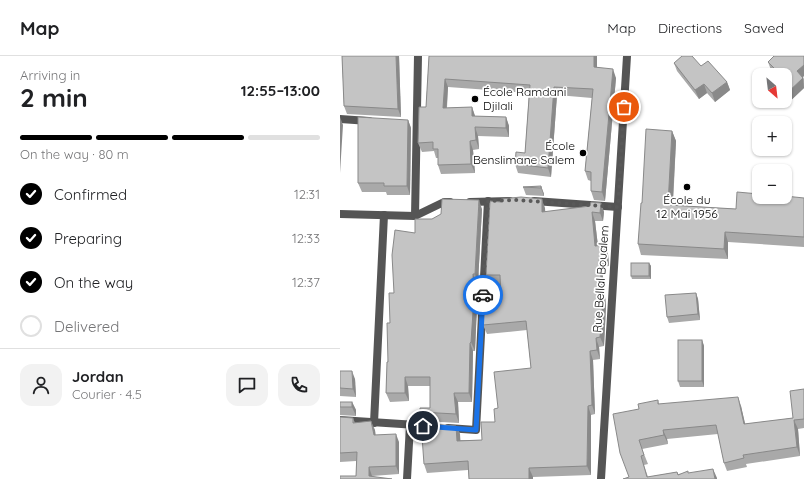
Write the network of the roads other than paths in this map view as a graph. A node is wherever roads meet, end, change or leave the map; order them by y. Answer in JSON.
{"nodes":[{"id":1,"x":418,"y":56,"type":"edge"},
{"id":2,"x":627,"y":56,"type":"edge"},
{"id":3,"x":340,"y":120,"type":"edge"},
{"id":4,"x":378,"y":122,"type":"edge"},
{"id":5,"x":488,"y":201,"type":"junction"},
{"id":6,"x":618,"y":207,"type":"junction"},
{"id":7,"x":340,"y":214,"type":"edge"},
{"id":8,"x":384,"y":215,"type":"junction"},
{"id":9,"x":415,"y":216,"type":"junction"},
{"id":10,"x":340,"y":420,"type":"edge"},
{"id":11,"x":374,"y":423,"type":"junction"},
{"id":12,"x":410,"y":425,"type":"junction"},
{"id":13,"x":407,"y":479,"type":"edge"},
{"id":14,"x":601,"y":479,"type":"edge"}],
"edges":[{"from":1,"to":9,"type":"street"},
{"from":2,"to":6,"type":"street","name":"Rue Bellal Boualem"},
{"from":3,"to":4,"type":"street"},
{"from":5,"to":6,"type":"street"},
{"from":5,"to":9,"type":"street"},
{"from":5,"to":12,"type":"street"},
{"from":6,"to":14,"type":"street","name":"Rue Bellal Boualem"},
{"from":7,"to":8,"type":"street"},
{"from":8,"to":9,"type":"street"},
{"from":8,"to":11,"type":"street"},
{"from":10,"to":11,"type":"street"},
{"from":11,"to":12,"type":"street"},
{"from":12,"to":13,"type":"street"}]}
